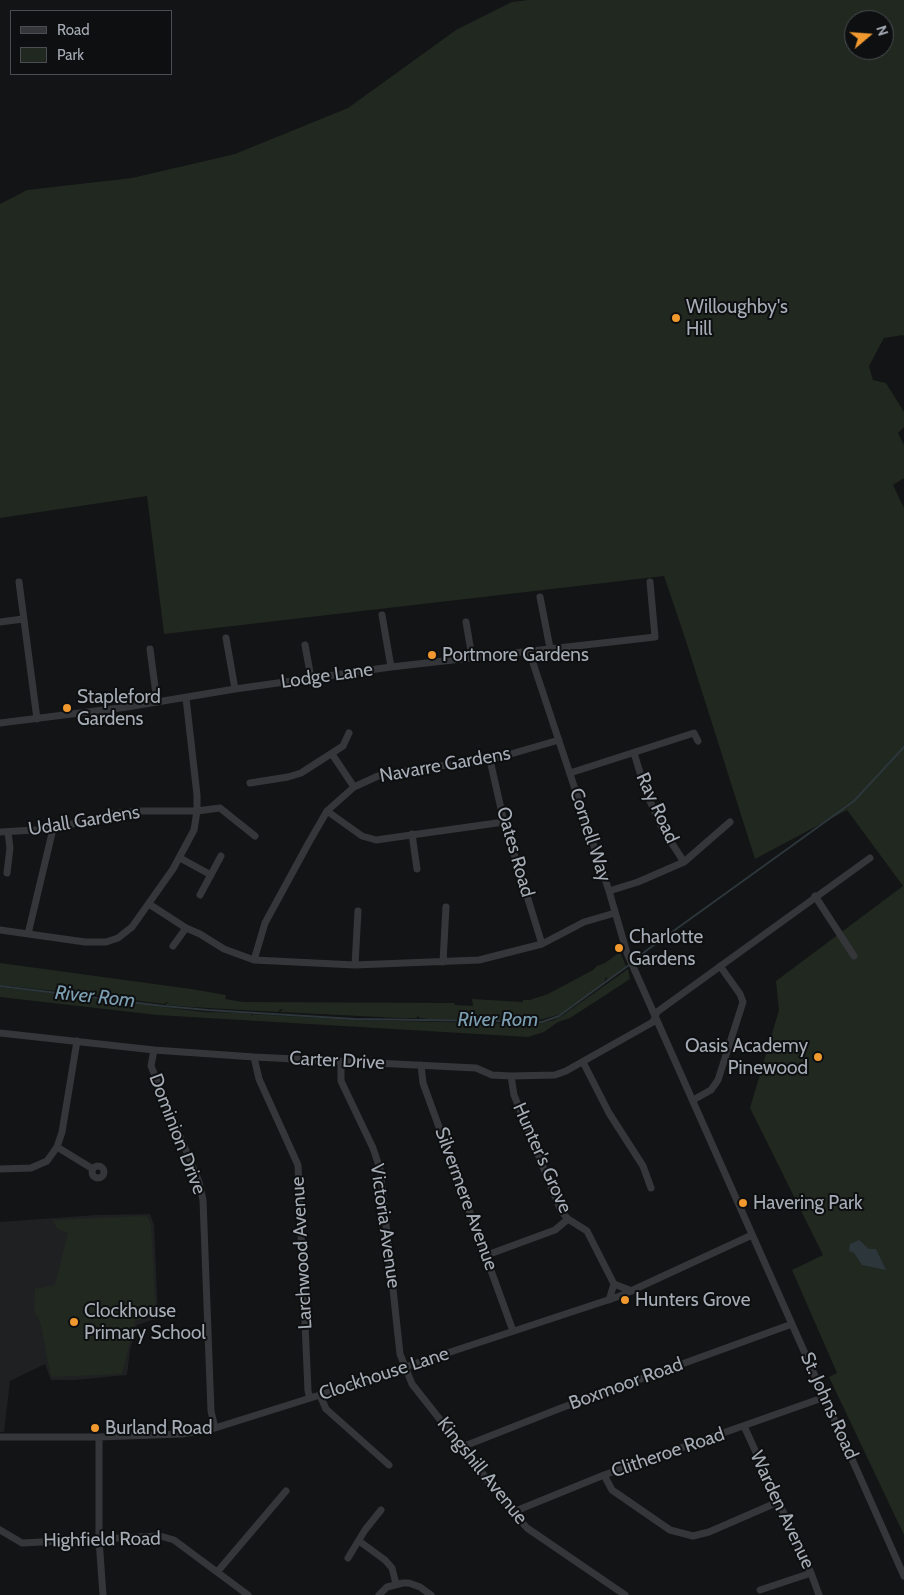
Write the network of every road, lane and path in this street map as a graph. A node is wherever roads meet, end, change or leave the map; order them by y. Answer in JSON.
{"nodes":[{"id":1,"x":19,"y":582,"type":"dead end"},
{"id":2,"x":650,"y":582,"type":"dead end"},
{"id":3,"x":540,"y":597,"type":"dead end"},
{"id":4,"x":382,"y":614,"type":"dead end"},
{"id":5,"x":23,"y":619,"type":"junction"},
{"id":6,"x":0,"y":622,"type":"edge"},
{"id":7,"x":466,"y":622,"type":"dead end"},
{"id":8,"x":226,"y":638,"type":"dead end"},
{"id":9,"x":305,"y":645,"type":"dead end"},
{"id":10,"x":550,"y":648,"type":"junction"},
{"id":11,"x":150,"y":650,"type":"dead end"},
{"id":12,"x":529,"y":651,"type":"junction"},
{"id":13,"x":472,"y":657,"type":"junction"},
{"id":14,"x":392,"y":667,"type":"junction"},
{"id":15,"x":311,"y":678,"type":"junction"},
{"id":16,"x":235,"y":689,"type":"junction"},
{"id":17,"x":186,"y":698,"type":"junction"},
{"id":18,"x":158,"y":702,"type":"junction"},
{"id":19,"x":37,"y":718,"type":"junction"},
{"id":20,"x":0,"y":722,"type":"edge"},
{"id":21,"x":349,"y":733,"type":"dead end"},
{"id":22,"x":559,"y":740,"type":"junction"},
{"id":23,"x":698,"y":741,"type":"dead end"},
{"id":24,"x":332,"y":754,"type":"junction"},
{"id":25,"x":634,"y":754,"type":"junction"},
{"id":26,"x":490,"y":760,"type":"junction"},
{"id":27,"x":570,"y":773,"type":"junction"},
{"id":28,"x":250,"y":783,"type":"dead end"},
{"id":29,"x":354,"y":786,"type":"junction"},
{"id":30,"x":197,"y":811,"type":"junction"},
{"id":31,"x":327,"y":811,"type":"junction"},
{"id":32,"x":504,"y":822,"type":"junction"},
{"id":33,"x":730,"y":822,"type":"dead end"},
{"id":34,"x":53,"y":829,"type":"junction"},
{"id":35,"x":0,"y":832,"type":"edge"},
{"id":36,"x":8,"y":832,"type":"junction"},
{"id":37,"x":412,"y":834,"type":"junction"},
{"id":38,"x":255,"y":836,"type":"dead end"},
{"id":39,"x":221,"y":856,"type":"dead end"},
{"id":40,"x":180,"y":858,"type":"junction"},
{"id":41,"x":870,"y":858,"type":"dead end"},
{"id":42,"x":684,"y":862,"type":"junction"},
{"id":43,"x":417,"y":869,"type":"dead end"},
{"id":44,"x":7,"y":873,"type":"dead end"},
{"id":45,"x":211,"y":875,"type":"junction"},
{"id":46,"x":609,"y":891,"type":"junction"},
{"id":47,"x":200,"y":895,"type":"dead end"},
{"id":48,"x":815,"y":896,"type":"junction"},
{"id":49,"x":150,"y":904,"type":"junction"},
{"id":50,"x":446,"y":907,"type":"dead end"},
{"id":51,"x":358,"y":911,"type":"dead end"},
{"id":52,"x":615,"y":912,"type":"junction"},
{"id":53,"x":186,"y":928,"type":"junction"},
{"id":54,"x":0,"y":930,"type":"edge"},
{"id":55,"x":28,"y":934,"type":"junction"},
{"id":56,"x":542,"y":944,"type":"junction"},
{"id":57,"x":173,"y":946,"type":"dead end"},
{"id":58,"x":854,"y":956,"type":"dead end"},
{"id":59,"x":254,"y":960,"type":"junction"},
{"id":60,"x":443,"y":962,"type":"junction"},
{"id":61,"x":354,"y":965,"type":"junction"},
{"id":62,"x":720,"y":966,"type":"junction"},
{"id":63,"x":655,"y":1016,"type":"junction"},
{"id":64,"x":0,"y":1033,"type":"edge"},
{"id":65,"x":77,"y":1041,"type":"junction"},
{"id":66,"x":154,"y":1050,"type":"junction"},
{"id":67,"x":254,"y":1057,"type":"junction"},
{"id":68,"x":341,"y":1062,"type":"junction"},
{"id":69,"x":583,"y":1062,"type":"junction"},
{"id":70,"x":421,"y":1066,"type":"junction"},
{"id":71,"x":511,"y":1076,"type":"junction"},
{"id":72,"x":693,"y":1100,"type":"junction"},
{"id":73,"x":57,"y":1147,"type":"junction"},
{"id":74,"x":0,"y":1168,"type":"edge"},
{"id":75,"x":92,"y":1169,"type":"dead end"},
{"id":76,"x":651,"y":1188,"type":"dead end"},
{"id":77,"x":568,"y":1219,"type":"junction"},
{"id":78,"x":752,"y":1235,"type":"junction"},
{"id":79,"x":487,"y":1255,"type":"junction"},
{"id":80,"x":614,"y":1284,"type":"junction"},
{"id":81,"x":632,"y":1291,"type":"junction"},
{"id":82,"x":608,"y":1300,"type":"junction"},
{"id":83,"x":792,"y":1324,"type":"junction"},
{"id":84,"x":514,"y":1331,"type":"junction"},
{"id":85,"x":404,"y":1367,"type":"junction"},
{"id":86,"x":320,"y":1395,"type":"junction"},
{"id":87,"x":825,"y":1397,"type":"junction"},
{"id":88,"x":310,"y":1398,"type":"junction"},
{"id":89,"x":744,"y":1426,"type":"junction"},
{"id":90,"x":215,"y":1428,"type":"junction"},
{"id":91,"x":99,"y":1437,"type":"junction"},
{"id":92,"x":0,"y":1438,"type":"edge"},
{"id":93,"x":462,"y":1447,"type":"junction"},
{"id":94,"x":389,"y":1465,"type":"dead end"},
{"id":95,"x":604,"y":1475,"type":"junction"},
{"id":96,"x":286,"y":1490,"type":"dead end"},
{"id":97,"x":778,"y":1502,"type":"junction"},
{"id":98,"x":381,"y":1510,"type":"dead end"},
{"id":99,"x":513,"y":1512,"type":"junction"},
{"id":100,"x":0,"y":1530,"type":"edge"},
{"id":101,"x":99,"y":1539,"type":"junction"},
{"id":102,"x":359,"y":1541,"type":"junction"},
{"id":103,"x":348,"y":1558,"type":"dead end"},
{"id":104,"x":218,"y":1572,"type":"junction"},
{"id":105,"x":811,"y":1573,"type":"junction"},
{"id":106,"x":904,"y":1576,"type":"edge"},
{"id":107,"x":396,"y":1584,"type":"junction"},
{"id":108,"x":760,"y":1590,"type":"dead end"},
{"id":109,"x":103,"y":1595,"type":"edge"},
{"id":110,"x":248,"y":1595,"type":"edge"},
{"id":111,"x":379,"y":1595,"type":"edge"},
{"id":112,"x":431,"y":1595,"type":"edge"},
{"id":113,"x":625,"y":1595,"type":"edge"},
{"id":114,"x":819,"y":1595,"type":"edge"}],
"edges":[{"from":1,"to":5,"type":"street"},
{"from":2,"to":10,"type":"street","name":"Lodge Lane"},
{"from":3,"to":10,"type":"street"},
{"from":4,"to":14,"type":"street"},
{"from":5,"to":6,"type":"street"},
{"from":5,"to":19,"type":"street"},
{"from":7,"to":13,"type":"street"},
{"from":8,"to":16,"type":"street"},
{"from":9,"to":15,"type":"street"},
{"from":10,"to":12,"type":"street","name":"Lodge Lane"},
{"from":11,"to":18,"type":"street"},
{"from":12,"to":13,"type":"street","name":"Lodge Lane"},
{"from":12,"to":22,"type":"street","name":"Cornell Way"},
{"from":13,"to":14,"type":"street","name":"Lodge Lane"},
{"from":14,"to":15,"type":"street","name":"Lodge Lane"},
{"from":15,"to":16,"type":"street","name":"Lodge Lane"},
{"from":16,"to":17,"type":"street","name":"Lodge Lane"},
{"from":17,"to":18,"type":"street","name":"Lodge Lane"},
{"from":17,"to":30,"type":"street"},
{"from":18,"to":19,"type":"street","name":"Lodge Lane"},
{"from":19,"to":20,"type":"street","name":"Lodge Lane"},
{"from":21,"to":24,"type":"street"},
{"from":22,"to":26,"type":"street","name":"Navarre Gardens"},
{"from":22,"to":27,"type":"street","name":"Cornell Way"},
{"from":23,"to":25,"type":"street"},
{"from":24,"to":28,"type":"street"},
{"from":24,"to":29,"type":"street"},
{"from":25,"to":27,"type":"street"},
{"from":25,"to":42,"type":"street","name":"Ray Road"},
{"from":26,"to":29,"type":"street","name":"Navarre Gardens"},
{"from":26,"to":32,"type":"street","name":"Oates Road"},
{"from":27,"to":46,"type":"street","name":"Cornell Way"},
{"from":29,"to":31,"type":"street","name":"Navarre Gardens"},
{"from":30,"to":34,"type":"street","name":"Udall Gardens"},
{"from":30,"to":38,"type":"street","name":"Udall Gardens"},
{"from":30,"to":40,"type":"street"},
{"from":31,"to":37,"type":"street"},
{"from":31,"to":59,"type":"street","name":"Navarre Gardens"},
{"from":32,"to":37,"type":"street"},
{"from":32,"to":56,"type":"street","name":"Oates Road"},
{"from":33,"to":42,"type":"street"},
{"from":34,"to":36,"type":"street","name":"Udall Gardens"},
{"from":34,"to":55,"type":"street"},
{"from":35,"to":36,"type":"street","name":"Udall Gardens"},
{"from":36,"to":44,"type":"street"},
{"from":37,"to":43,"type":"street"},
{"from":39,"to":45,"type":"street"},
{"from":40,"to":45,"type":"street"},
{"from":40,"to":49,"type":"street"},
{"from":41,"to":48,"type":"street","name":"Carter Drive"},
{"from":42,"to":46,"type":"street"},
{"from":45,"to":47,"type":"street"},
{"from":46,"to":52,"type":"street","name":"Cornell Way"},
{"from":48,"to":58,"type":"street"},
{"from":48,"to":62,"type":"street","name":"Carter Drive"},
{"from":49,"to":53,"type":"street"},
{"from":49,"to":55,"type":"street"},
{"from":50,"to":60,"type":"street"},
{"from":51,"to":61,"type":"street"},
{"from":52,"to":56,"type":"street"},
{"from":52,"to":63,"type":"street","name":"Cornell Way"},
{"from":53,"to":57,"type":"street"},
{"from":53,"to":59,"type":"street"},
{"from":54,"to":55,"type":"street"},
{"from":56,"to":60,"type":"street"},
{"from":59,"to":61,"type":"street"},
{"from":60,"to":61,"type":"street"},
{"from":62,"to":63,"type":"street","name":"Carter Drive"},
{"from":62,"to":72,"type":"street"},
{"from":63,"to":69,"type":"street","name":"Carter Drive"},
{"from":63,"to":72,"type":"street","name":"Cornell Way"},
{"from":64,"to":65,"type":"street","name":"Carter Drive"},
{"from":65,"to":66,"type":"street","name":"Carter Drive"},
{"from":65,"to":73,"type":"street"},
{"from":66,"to":67,"type":"street","name":"Carter Drive"},
{"from":66,"to":90,"type":"street","name":"Dominion Drive"},
{"from":67,"to":68,"type":"street","name":"Carter Drive"},
{"from":67,"to":88,"type":"street","name":"Larchwood Avenue"},
{"from":68,"to":70,"type":"street","name":"Carter Drive"},
{"from":68,"to":85,"type":"street","name":"Victoria Avenue"},
{"from":69,"to":71,"type":"street","name":"Carter Drive"},
{"from":69,"to":76,"type":"street"},
{"from":70,"to":71,"type":"street","name":"Carter Drive"},
{"from":70,"to":79,"type":"street","name":"Silvermere Avenue"},
{"from":71,"to":77,"type":"street","name":"Hunter's Grove"},
{"from":72,"to":78,"type":"street","name":"St. Johns Road"},
{"from":73,"to":74,"type":"street"},
{"from":73,"to":75,"type":"street"},
{"from":77,"to":79,"type":"street"},
{"from":77,"to":80,"type":"street","name":"Hunter's Grove"},
{"from":78,"to":81,"type":"street","name":"Clockhouse Lane"},
{"from":78,"to":83,"type":"street","name":"St. Johns Road"},
{"from":79,"to":84,"type":"street","name":"Silvermere Avenue"},
{"from":80,"to":81,"type":"street"},
{"from":80,"to":82,"type":"street"},
{"from":81,"to":82,"type":"street","name":"Clockhouse Lane"},
{"from":82,"to":84,"type":"street","name":"Clockhouse Lane"},
{"from":83,"to":87,"type":"street","name":"St. Johns Road"},
{"from":83,"to":93,"type":"street","name":"Boxmoor Road"},
{"from":84,"to":85,"type":"street","name":"Clockhouse Lane"},
{"from":85,"to":86,"type":"street","name":"Clockhouse Lane"},
{"from":85,"to":93,"type":"street","name":"Kingshill Avenue"},
{"from":86,"to":88,"type":"street","name":"Clockhouse Lane"},
{"from":86,"to":94,"type":"street"},
{"from":87,"to":89,"type":"street","name":"Clitheroe Road"},
{"from":87,"to":106,"type":"street","name":"St. Johns Road"},
{"from":88,"to":90,"type":"street","name":"Clockhouse Lane"},
{"from":89,"to":95,"type":"street","name":"Clitheroe Road"},
{"from":89,"to":97,"type":"street","name":"Warden Avenue"},
{"from":90,"to":91,"type":"street","name":"Clockhouse Lane"},
{"from":91,"to":92,"type":"street","name":"Clockhouse Lane"},
{"from":91,"to":101,"type":"street"},
{"from":93,"to":99,"type":"street","name":"Kingshill Avenue"},
{"from":95,"to":97,"type":"street"},
{"from":95,"to":99,"type":"street","name":"Clitheroe Road"},
{"from":96,"to":104,"type":"street"},
{"from":97,"to":105,"type":"street","name":"Warden Avenue"},
{"from":98,"to":102,"type":"street"},
{"from":99,"to":113,"type":"street","name":"Kingshill Avenue"},
{"from":100,"to":101,"type":"street","name":"Highfield Road"},
{"from":101,"to":104,"type":"street","name":"Highfield Road"},
{"from":101,"to":109,"type":"street"},
{"from":102,"to":103,"type":"street"},
{"from":102,"to":107,"type":"street"},
{"from":104,"to":110,"type":"street","name":"Highfield Road"},
{"from":105,"to":108,"type":"street"},
{"from":105,"to":114,"type":"street","name":"Warden Avenue"},
{"from":107,"to":111,"type":"street"},
{"from":107,"to":112,"type":"street"}]}
